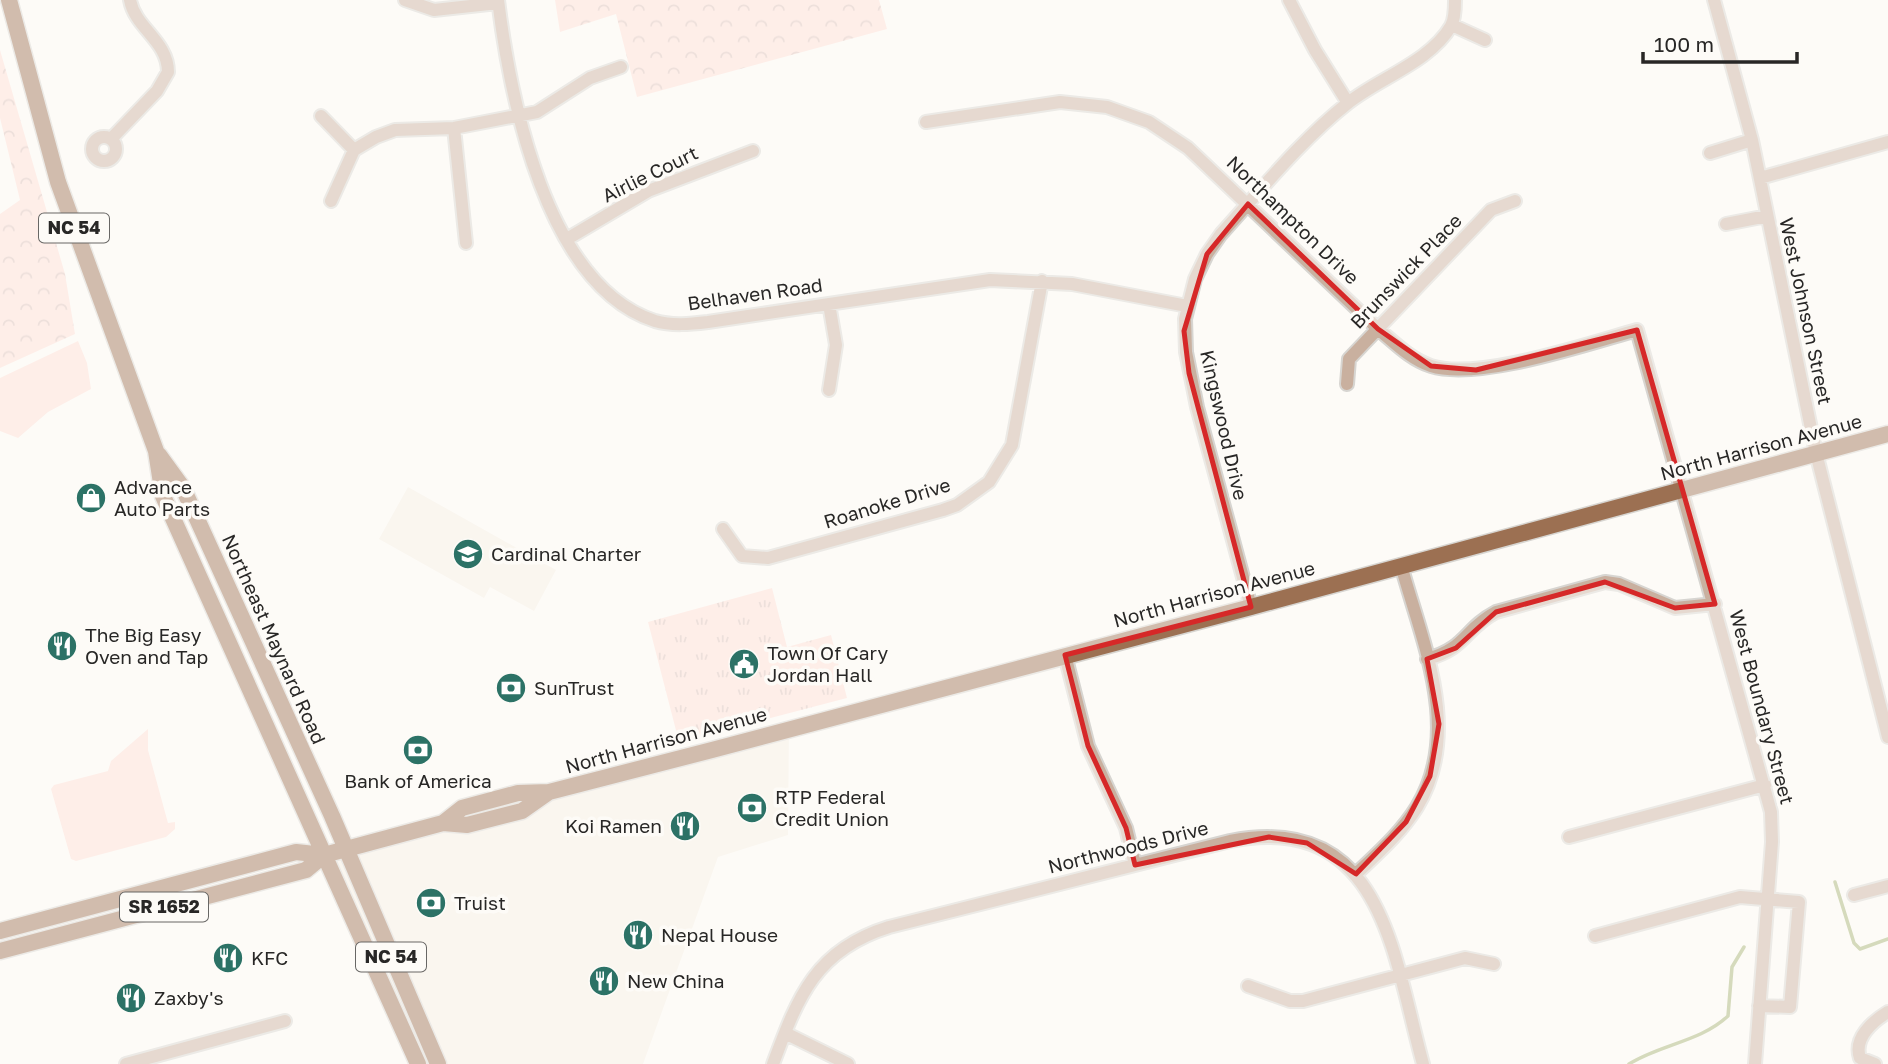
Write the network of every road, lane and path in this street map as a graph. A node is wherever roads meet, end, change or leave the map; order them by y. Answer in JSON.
{"nodes":[{"id":1,"x":9,"y":0,"type":"edge"},
{"id":2,"x":130,"y":0,"type":"edge"},
{"id":3,"x":405,"y":0,"type":"edge"},
{"id":4,"x":1289,"y":0,"type":"edge"},
{"id":5,"x":1455,"y":0,"type":"edge"},
{"id":6,"x":1714,"y":0,"type":"edge"},
{"id":7,"x":498,"y":1,"type":"edge"},
{"id":8,"x":1451,"y":25,"type":"junction"},
{"id":9,"x":1485,"y":40,"type":"dead end"},
{"id":10,"x":621,"y":67,"type":"dead end"},
{"id":11,"x":1348,"y":103,"type":"junction"},
{"id":12,"x":321,"y":116,"type":"dead end"},
{"id":13,"x":519,"y":117,"type":"junction"},
{"id":14,"x":926,"y":122,"type":"dead end"},
{"id":15,"x":454,"y":128,"type":"junction"},
{"id":16,"x":111,"y":139,"type":"dead end"},
{"id":17,"x":1752,"y":140,"type":"junction"},
{"id":18,"x":1888,"y":142,"type":"edge"},
{"id":19,"x":354,"y":150,"type":"junction"},
{"id":20,"x":752,"y":150,"type":"dead end"},
{"id":21,"x":1710,"y":153,"type":"dead end"},
{"id":22,"x":1760,"y":178,"type":"junction"},
{"id":23,"x":331,"y":201,"type":"dead end"},
{"id":24,"x":1515,"y":201,"type":"dead end"},
{"id":25,"x":1248,"y":204,"type":"junction"},
{"id":26,"x":1767,"y":216,"type":"junction"},
{"id":27,"x":1726,"y":224,"type":"dead end"},
{"id":28,"x":567,"y":239,"type":"junction"},
{"id":29,"x":466,"y":243,"type":"dead end"},
{"id":30,"x":1042,"y":281,"type":"junction"},
{"id":31,"x":829,"y":304,"type":"junction"},
{"id":32,"x":1187,"y":306,"type":"junction"},
{"id":33,"x":1378,"y":329,"type":"junction"},
{"id":34,"x":1624,"y":334,"type":"joint"},
{"id":35,"x":1347,"y":384,"type":"dead end"},
{"id":36,"x":829,"y":390,"type":"dead end"},
{"id":37,"x":1888,"y":434,"type":"edge"},
{"id":38,"x":156,"y":451,"type":"junction"},
{"id":39,"x":1816,"y":453,"type":"junction"},
{"id":40,"x":1683,"y":489,"type":"junction"},
{"id":41,"x":723,"y":529,"type":"dead end"},
{"id":42,"x":1401,"y":565,"type":"junction"},
{"id":43,"x":1715,"y":604,"type":"junction"},
{"id":44,"x":1251,"y":607,"type":"junction"},
{"id":45,"x":1065,"y":655,"type":"junction"},
{"id":46,"x":1427,"y":659,"type":"junction"},
{"id":47,"x":1888,"y":737,"type":"edge"},
{"id":48,"x":1765,"y":785,"type":"junction"},
{"id":49,"x":1569,"y":837,"type":"dead end"},
{"id":50,"x":345,"y":849,"type":"junction"},
{"id":51,"x":324,"y":855,"type":"junction"},
{"id":52,"x":1135,"y":866,"type":"junction"},
{"id":53,"x":1356,"y":874,"type":"junction"},
{"id":54,"x":1888,"y":887,"type":"edge"},
{"id":55,"x":1854,"y":895,"type":"dead end"},
{"id":56,"x":1767,"y":897,"type":"junction"},
{"id":57,"x":0,"y":931,"type":"edge"},
{"id":58,"x":1595,"y":936,"type":"dead end"},
{"id":59,"x":0,"y":951,"type":"edge"},
{"id":60,"x":1494,"y":964,"type":"dead end"},
{"id":61,"x":1399,"y":976,"type":"junction"},
{"id":62,"x":1248,"y":986,"type":"dead end"},
{"id":63,"x":1759,"y":1006,"type":"junction"},
{"id":64,"x":1888,"y":1012,"type":"edge"},
{"id":65,"x":285,"y":1021,"type":"dead end"},
{"id":66,"x":785,"y":1033,"type":"junction"},
{"id":67,"x":130,"y":1063,"type":"edge"},
{"id":68,"x":418,"y":1064,"type":"edge"},
{"id":69,"x":439,"y":1064,"type":"edge"},
{"id":70,"x":773,"y":1064,"type":"edge"},
{"id":71,"x":848,"y":1064,"type":"edge"},
{"id":72,"x":1423,"y":1064,"type":"edge"},
{"id":73,"x":1755,"y":1064,"type":"edge"},
{"id":74,"x":1875,"y":1064,"type":"edge"}],
"edges":[{"from":1,"to":38,"type":"main road","name":"Northeast Maynard Road","number":"NC 54"},
{"from":2,"to":16,"type":"street"},
{"from":3,"to":7,"type":"street"},
{"from":4,"to":11,"type":"street"},
{"from":5,"to":8,"type":"street"},
{"from":6,"to":17,"type":"street","name":"West Johnson Street"},
{"from":7,"to":13,"type":"street","name":"Belhaven Road"},
{"from":8,"to":9,"type":"street"},
{"from":8,"to":11,"type":"street","name":"Kingswood Drive"},
{"from":10,"to":13,"type":"street"},
{"from":11,"to":25,"type":"street","name":"Kingswood Drive"},
{"from":12,"to":19,"type":"street"},
{"from":13,"to":15,"type":"street"},
{"from":13,"to":28,"type":"street","name":"Belhaven Road"},
{"from":14,"to":25,"type":"street","name":"Northampton Drive"},
{"from":15,"to":19,"type":"street"},
{"from":15,"to":29,"type":"street"},
{"from":17,"to":21,"type":"street"},
{"from":17,"to":22,"type":"street","name":"West Johnson Street"},
{"from":18,"to":22,"type":"street"},
{"from":19,"to":23,"type":"street"},
{"from":20,"to":28,"type":"street","name":"Airlie Court"},
{"from":22,"to":26,"type":"street","name":"West Johnson Street"},
{"from":24,"to":33,"type":"street","name":"Brunswick Place"},
{"from":25,"to":32,"type":"street","name":"Kingswood Drive"},
{"from":25,"to":33,"type":"street","name":"Northampton Drive"},
{"from":26,"to":27,"type":"street"},
{"from":26,"to":39,"type":"street","name":"West Johnson Street"},
{"from":28,"to":31,"type":"street","name":"Belhaven Road"},
{"from":30,"to":31,"type":"street","name":"Belhaven Road"},
{"from":30,"to":32,"type":"street","name":"Belhaven Road"},
{"from":30,"to":41,"type":"street","name":"Roanoke Drive"},
{"from":31,"to":36,"type":"street"},
{"from":32,"to":44,"type":"street","name":"Kingswood Drive"},
{"from":33,"to":34,"type":"street","name":"Northampton Drive"},
{"from":33,"to":35,"type":"street","name":"Brunswick Place"},
{"from":34,"to":40,"type":"street","name":"West Boundary Street"},
{"from":37,"to":39,"type":"main road","name":"North Harrison Avenue"},
{"from":38,"to":50,"type":"main road","name":"Northeast Maynard Road","number":"NC 54"},
{"from":38,"to":51,"type":"main road","name":"Northeast Maynard Road","number":"NC 54"},
{"from":39,"to":40,"type":"main road","name":"North Harrison Avenue"},
{"from":39,"to":47,"type":"street","name":"West Johnson Street"},
{"from":40,"to":42,"type":"main road","name":"North Harrison Avenue"},
{"from":40,"to":43,"type":"street","name":"West Boundary Street"},
{"from":42,"to":44,"type":"main road","name":"North Harrison Avenue"},
{"from":42,"to":46,"type":"street"},
{"from":43,"to":46,"type":"street"},
{"from":43,"to":48,"type":"street","name":"West Boundary Street"},
{"from":44,"to":45,"type":"main road","name":"North Harrison Avenue"},
{"from":45,"to":50,"type":"main road","name":"North Harrison Avenue"},
{"from":45,"to":52,"type":"street"},
{"from":46,"to":53,"type":"street"},
{"from":48,"to":49,"type":"street"},
{"from":48,"to":56,"type":"street","name":"West Boundary Street"},
{"from":50,"to":51,"type":"main road","name":"North Harrison Avenue"},
{"from":50,"to":69,"type":"main road","number":"NC 54"},
{"from":51,"to":57,"type":"main road","name":"North Harrison Avenue","number":"SR 1652"},
{"from":51,"to":59,"type":"main road","name":"North Harrison Avenue","number":"SR 1652"},
{"from":51,"to":68,"type":"main road","number":"NC 54"},
{"from":52,"to":53,"type":"street","name":"Northwoods Drive"},
{"from":52,"to":66,"type":"street","name":"Northwoods Drive"},
{"from":53,"to":61,"type":"street","name":"Northwoods Drive"},
{"from":54,"to":55,"type":"street"},
{"from":56,"to":58,"type":"street"},
{"from":56,"to":63,"type":"street","name":"West Boundary Street"},
{"from":56,"to":63,"type":"street"},
{"from":60,"to":61,"type":"street"},
{"from":61,"to":62,"type":"street"},
{"from":61,"to":72,"type":"street","name":"Northwoods Drive"},
{"from":63,"to":73,"type":"street","name":"West Boundary Street"},
{"from":64,"to":74,"type":"street"},
{"from":65,"to":67,"type":"street"},
{"from":66,"to":70,"type":"street","name":"Northwoods Drive"},
{"from":66,"to":71,"type":"street"}]}
